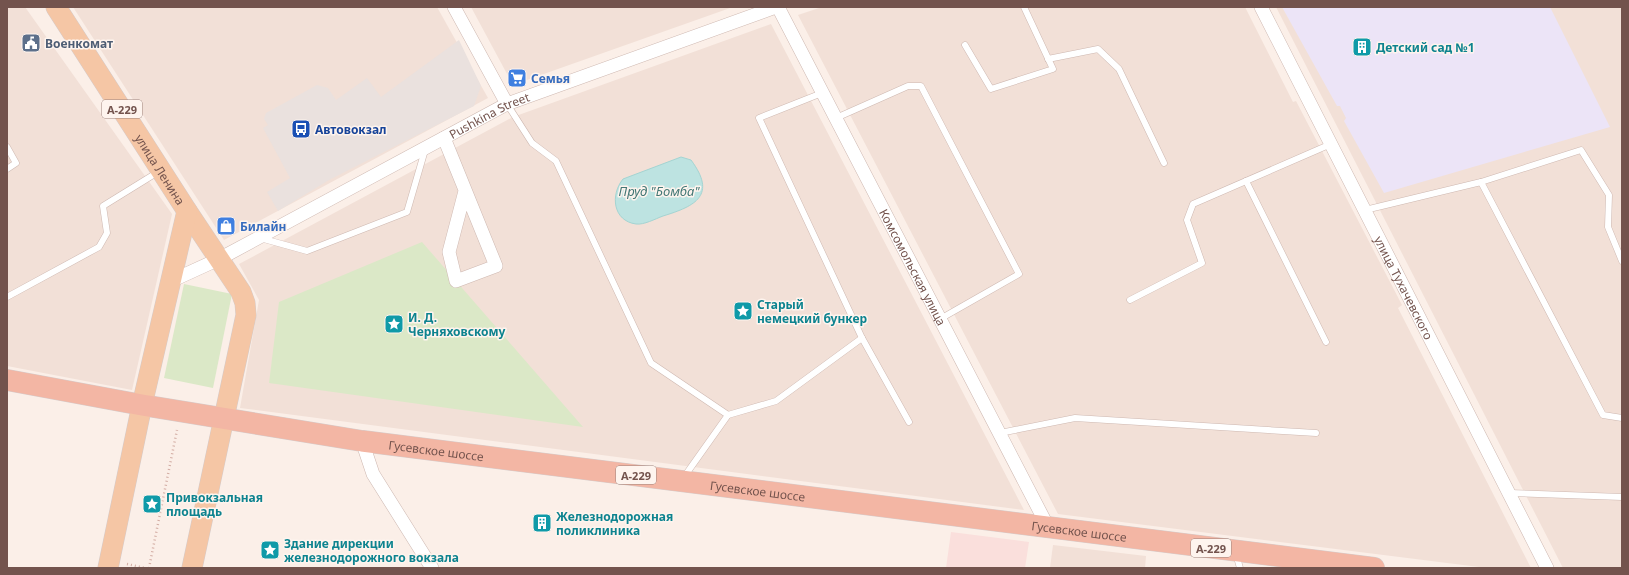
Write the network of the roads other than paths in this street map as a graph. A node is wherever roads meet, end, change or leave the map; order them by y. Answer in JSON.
{"nodes":[{"id":1,"x":56,"y":7,"type":"edge"},
{"id":2,"x":454,"y":7,"type":"edge"},
{"id":3,"x":777,"y":7,"type":"edge"},
{"id":4,"x":1024,"y":7,"type":"edge"},
{"id":5,"x":1261,"y":7,"type":"edge"},
{"id":6,"x":965,"y":45,"type":"dead end"},
{"id":7,"x":1048,"y":59,"type":"junction"},
{"id":8,"x":822,"y":93,"type":"junction"},
{"id":9,"x":507,"y":104,"type":"junction"},
{"id":10,"x":836,"y":118,"type":"junction"},
{"id":11,"x":444,"y":138,"type":"junction"},
{"id":12,"x":1331,"y":144,"type":"junction"},
{"id":13,"x":7,"y":147,"type":"edge"},
{"id":14,"x":426,"y":147,"type":"junction"},
{"id":15,"x":1164,"y":163,"type":"dead end"},
{"id":16,"x":7,"y":169,"type":"edge"},
{"id":17,"x":161,"y":170,"type":"junction"},
{"id":18,"x":1246,"y":181,"type":"junction"},
{"id":19,"x":1481,"y":182,"type":"junction"},
{"id":20,"x":465,"y":192,"type":"junction"},
{"id":21,"x":1364,"y":210,"type":"junction"},
{"id":22,"x":187,"y":211,"type":"junction"},
{"id":23,"x":258,"y":237,"type":"junction"},
{"id":24,"x":219,"y":259,"type":"junction"},
{"id":25,"x":1622,"y":261,"type":"edge"},
{"id":26,"x":171,"y":281,"type":"junction"},
{"id":27,"x":7,"y":297,"type":"edge"},
{"id":28,"x":1130,"y":300,"type":"dead end"},
{"id":29,"x":940,"y":319,"type":"junction"},
{"id":30,"x":862,"y":338,"type":"junction"},
{"id":31,"x":1326,"y":342,"type":"dead end"},
{"id":32,"x":7,"y":380,"type":"edge"},
{"id":33,"x":142,"y":405,"type":"junction"},
{"id":34,"x":728,"y":415,"type":"junction"},
{"id":35,"x":1622,"y":418,"type":"edge"},
{"id":36,"x":223,"y":419,"type":"junction"},
{"id":37,"x":908,"y":422,"type":"dead end"},
{"id":38,"x":1000,"y":433,"type":"junction"},
{"id":39,"x":1316,"y":433,"type":"dead end"},
{"id":40,"x":362,"y":441,"type":"junction"},
{"id":41,"x":682,"y":480,"type":"junction"},
{"id":42,"x":1509,"y":493,"type":"junction"},
{"id":43,"x":1622,"y":497,"type":"edge"},
{"id":44,"x":1048,"y":527,"type":"junction"},
{"id":45,"x":1238,"y":559,"type":"edge"},
{"id":46,"x":108,"y":568,"type":"edge"},
{"id":47,"x":192,"y":568,"type":"edge"},
{"id":48,"x":432,"y":568,"type":"edge"},
{"id":49,"x":1374,"y":568,"type":"edge"},
{"id":50,"x":1547,"y":568,"type":"edge"}],
"edges":[{"from":1,"to":17,"type":"main road","name":"улица Ленина","number":"А-229"},
{"from":2,"to":9,"type":"street"},
{"from":3,"to":8,"type":"street","name":"Комсомольская улица"},
{"from":3,"to":9,"type":"street","name":"Pushkina Street"},
{"from":4,"to":7,"type":"lane"},
{"from":5,"to":12,"type":"street","name":"улица Тухачевского"},
{"from":6,"to":7,"type":"lane"},
{"from":7,"to":15,"type":"lane"},
{"from":8,"to":10,"type":"street","name":"Комсомольская улица"},
{"from":8,"to":30,"type":"lane"},
{"from":9,"to":11,"type":"street","name":"Pushkina Street"},
{"from":9,"to":34,"type":"lane"},
{"from":10,"to":29,"type":"street","name":"Комсомольская улица"},
{"from":10,"to":29,"type":"lane"},
{"from":11,"to":14,"type":"street","name":"Pushkina Street"},
{"from":11,"to":20,"type":"street"},
{"from":12,"to":18,"type":"lane"},
{"from":12,"to":21,"type":"street","name":"улица Тухачевского"},
{"from":13,"to":16,"type":"lane"},
{"from":14,"to":23,"type":"street","name":"Pushkina Street"},
{"from":14,"to":23,"type":"lane"},
{"from":17,"to":22,"type":"main road","name":"улица Ленина","number":"А-229"},
{"from":17,"to":27,"type":"lane"},
{"from":18,"to":28,"type":"lane"},
{"from":18,"to":31,"type":"lane"},
{"from":19,"to":21,"type":"lane"},
{"from":19,"to":25,"type":"lane"},
{"from":19,"to":35,"type":"lane"},
{"from":20,"to":20,"type":"street"},
{"from":21,"to":42,"type":"street","name":"улица Тухачевского"},
{"from":22,"to":24,"type":"main road","name":"улица Ленина"},
{"from":22,"to":26,"type":"main road","name":"улица Ленина"},
{"from":23,"to":24,"type":"street","name":"Pushkina Street"},
{"from":24,"to":26,"type":"street","name":"Pushkina Street"},
{"from":24,"to":36,"type":"main road","name":"улица Ленина"},
{"from":26,"to":33,"type":"main road","name":"улица Ленина"},
{"from":29,"to":38,"type":"street","name":"Комсомольская улица"},
{"from":30,"to":34,"type":"lane"},
{"from":30,"to":37,"type":"lane"},
{"from":32,"to":33,"type":"highway","name":"Гусевское шоссе"},
{"from":33,"to":36,"type":"highway","name":"Гусевское шоссе","number":"А-229"},
{"from":33,"to":46,"type":"main road","name":"улица Ленина"},
{"from":34,"to":41,"type":"lane"},
{"from":36,"to":40,"type":"highway","name":"Гусевское шоссе","number":"А-229"},
{"from":36,"to":47,"type":"main road","name":"улица Ленина"},
{"from":38,"to":39,"type":"lane"},
{"from":38,"to":44,"type":"street","name":"Комсомольская улица"},
{"from":40,"to":41,"type":"highway","name":"Гусевское шоссе","number":"А-229"},
{"from":40,"to":48,"type":"street"},
{"from":41,"to":44,"type":"highway","name":"Гусевское шоссе","number":"А-229"},
{"from":42,"to":43,"type":"lane"},
{"from":42,"to":50,"type":"street","name":"улица Тухачевского"},
{"from":44,"to":45,"type":"highway","name":"Гусевское шоссе","number":"А-229"},
{"from":45,"to":49,"type":"highway","name":"Гусевское шоссе","number":"А-229"}]}
